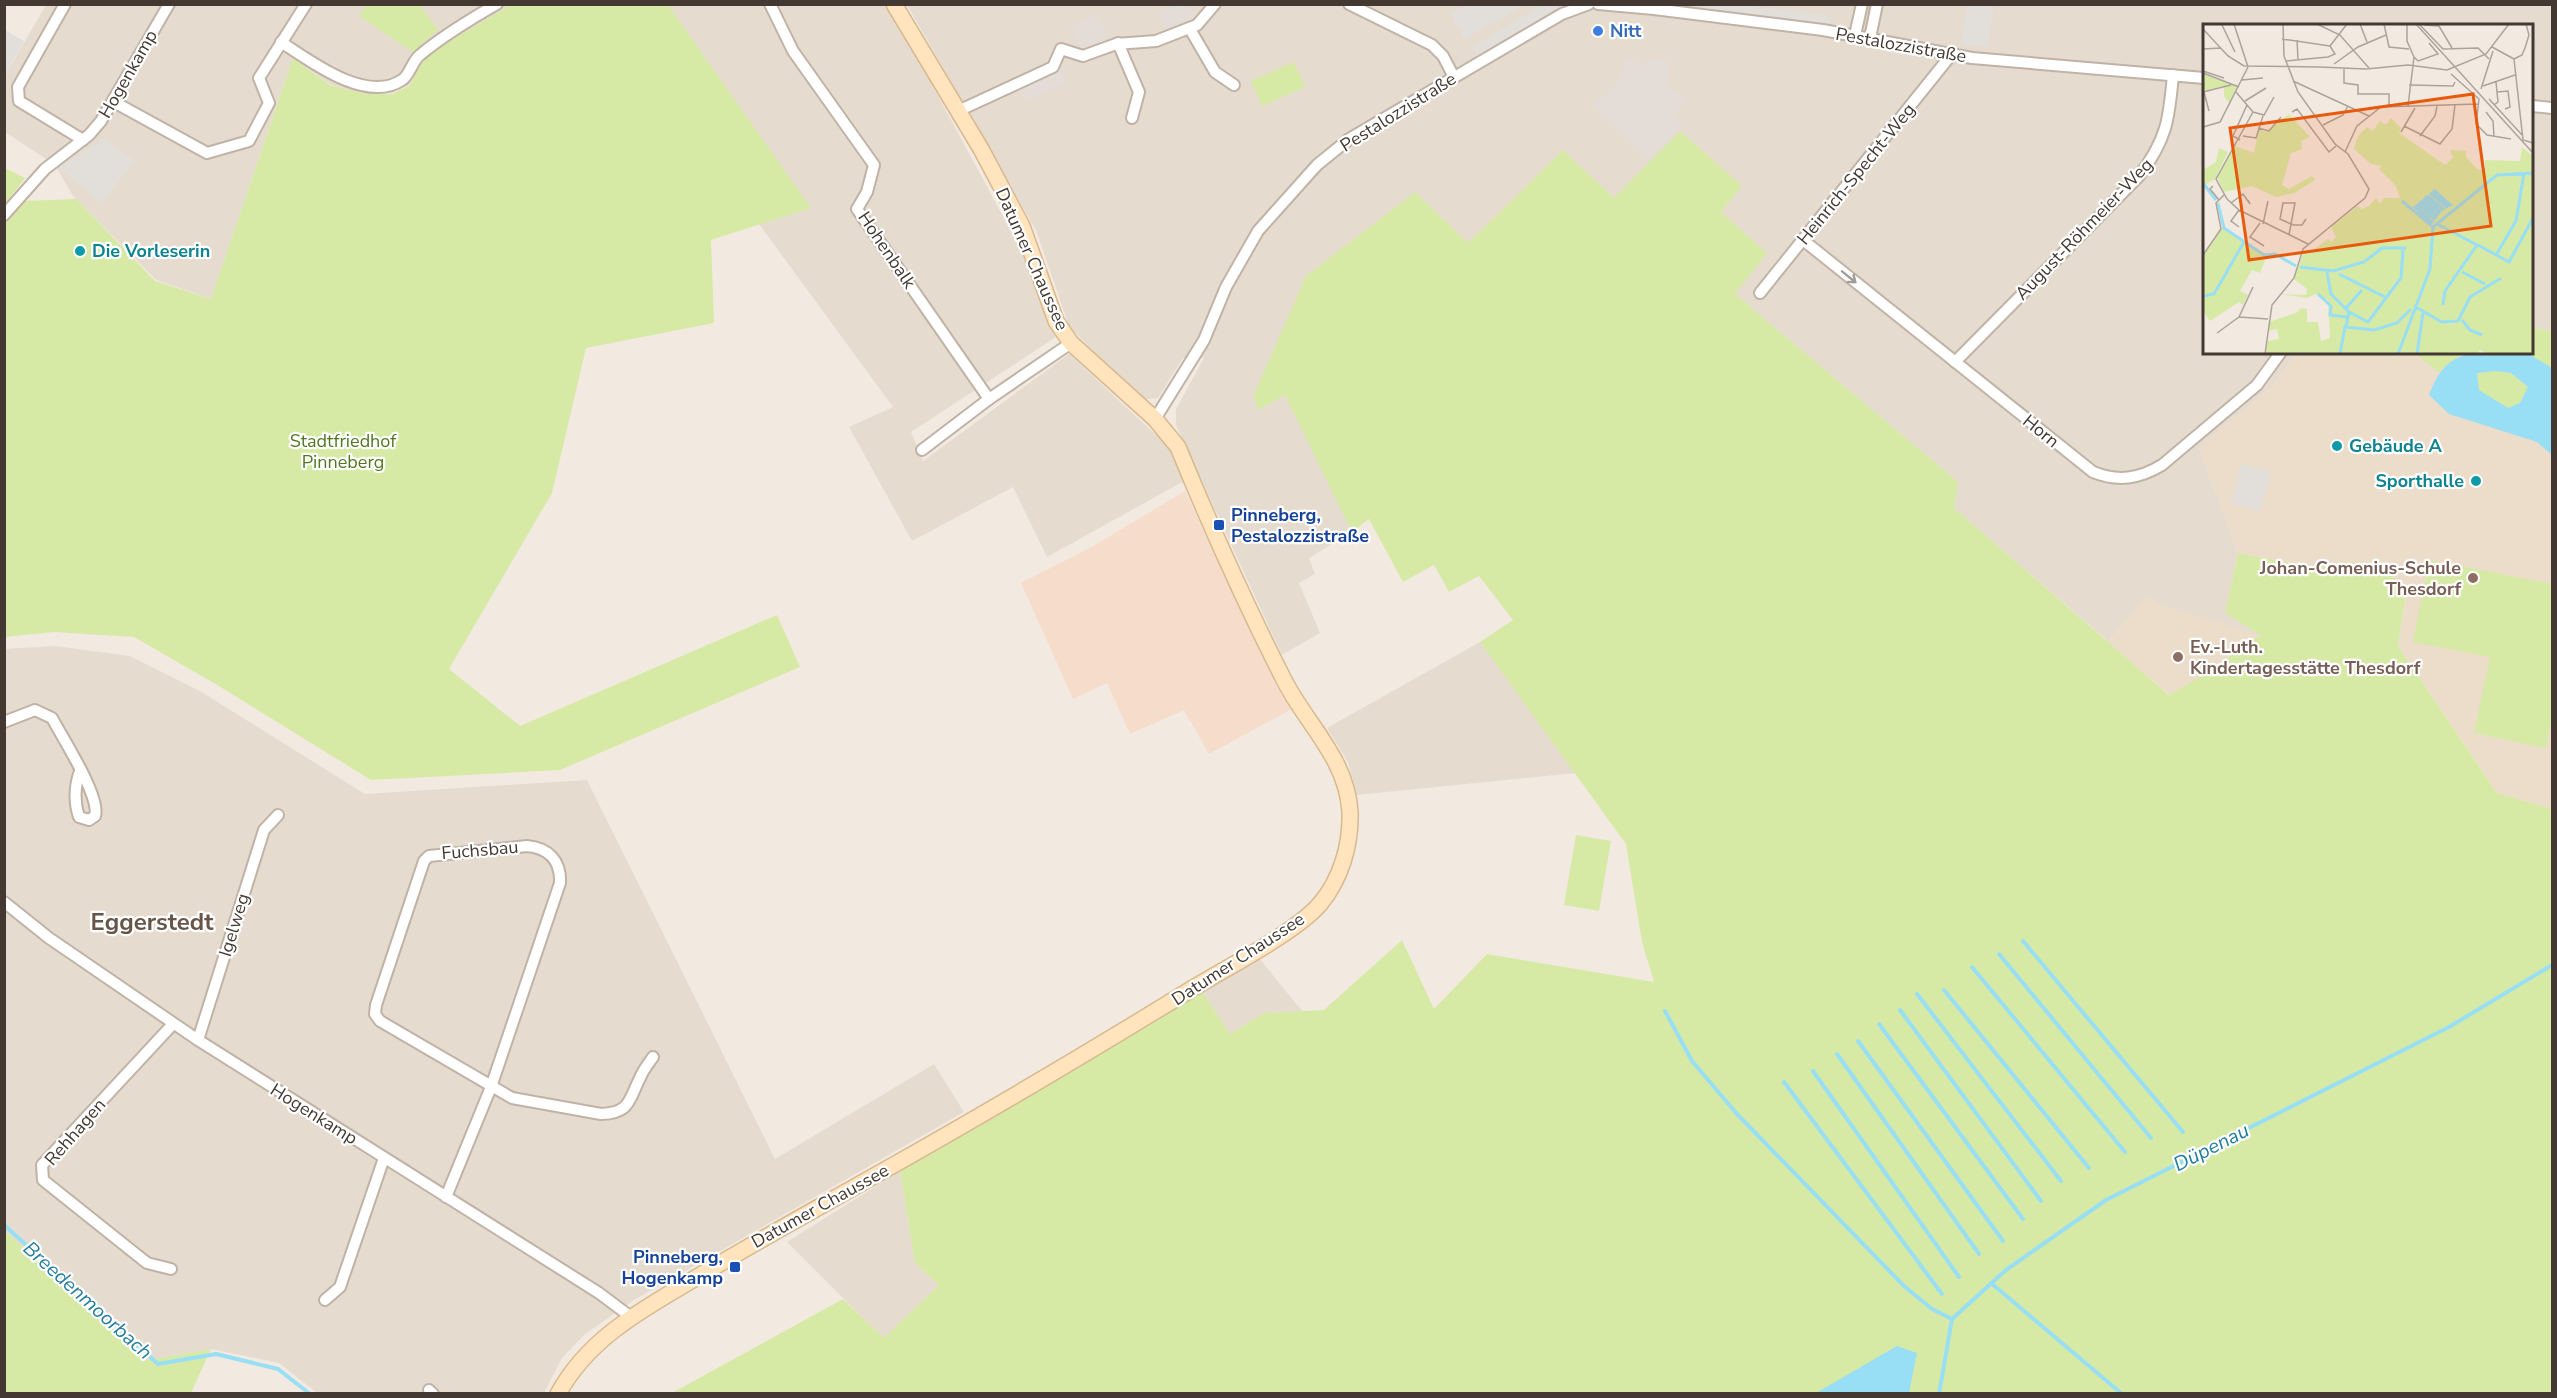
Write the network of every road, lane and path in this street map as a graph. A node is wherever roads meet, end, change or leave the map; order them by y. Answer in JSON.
{"nodes":[{"id":1,"x":65,"y":4,"type":"edge"},
{"id":2,"x":169,"y":4,"type":"edge"},
{"id":3,"x":306,"y":4,"type":"edge"},
{"id":4,"x":496,"y":4,"type":"edge"},
{"id":5,"x":770,"y":4,"type":"edge"},
{"id":6,"x":894,"y":4,"type":"edge"},
{"id":7,"x":1215,"y":4,"type":"edge"},
{"id":8,"x":1349,"y":4,"type":"edge"},
{"id":9,"x":1589,"y":4,"type":"edge"},
{"id":10,"x":1598,"y":4,"type":"edge"},
{"id":11,"x":1862,"y":4,"type":"edge"},
{"id":12,"x":1877,"y":4,"type":"edge"},
{"id":13,"x":1673,"y":8,"type":"edge"},
{"id":14,"x":1190,"y":29,"type":"junction"},
{"id":15,"x":1855,"y":35,"type":"junction"},
{"id":16,"x":1870,"y":38,"type":"junction"},
{"id":17,"x":281,"y":42,"type":"junction"},
{"id":18,"x":1118,"y":43,"type":"junction"},
{"id":19,"x":1951,"y":55,"type":"junction"},
{"id":20,"x":2173,"y":75,"type":"junction"},
{"id":21,"x":1454,"y":78,"type":"junction"},
{"id":22,"x":2203,"y":78,"type":"edge"},
{"id":23,"x":1234,"y":85,"type":"dead end"},
{"id":24,"x":114,"y":102,"type":"junction"},
{"id":25,"x":2533,"y":106,"type":"edge"},
{"id":26,"x":2553,"y":108,"type":"edge"},
{"id":27,"x":958,"y":111,"type":"junction"},
{"id":28,"x":1132,"y":118,"type":"dead end"},
{"id":29,"x":82,"y":141,"type":"junction"},
{"id":30,"x":4,"y":215,"type":"edge"},
{"id":31,"x":1803,"y":240,"type":"junction"},
{"id":32,"x":1760,"y":293,"type":"dead end"},
{"id":33,"x":1071,"y":343,"type":"junction"},
{"id":34,"x":2280,"y":354,"type":"edge"},
{"id":35,"x":1955,"y":362,"type":"junction"},
{"id":36,"x":989,"y":399,"type":"junction"},
{"id":37,"x":1155,"y":419,"type":"junction"},
{"id":38,"x":922,"y":450,"type":"dead end"},
{"id":39,"x":4,"y":722,"type":"edge"},
{"id":40,"x":80,"y":771,"type":"dead end"},
{"id":41,"x":278,"y":815,"type":"dead end"},
{"id":42,"x":4,"y":902,"type":"edge"},
{"id":43,"x":173,"y":1024,"type":"junction"},
{"id":44,"x":198,"y":1040,"type":"junction"},
{"id":45,"x":653,"y":1057,"type":"dead end"},
{"id":46,"x":491,"y":1087,"type":"junction"},
{"id":47,"x":384,"y":1158,"type":"junction"},
{"id":48,"x":446,"y":1197,"type":"junction"},
{"id":49,"x":171,"y":1269,"type":"dead end"},
{"id":50,"x":325,"y":1300,"type":"dead end"},
{"id":51,"x":631,"y":1317,"type":"junction"},
{"id":52,"x":558,"y":1394,"type":"edge"}],
"edges":[{"from":1,"to":29,"type":"street"},
{"from":2,"to":24,"type":"street","name":"Hogenkamp"},
{"from":3,"to":17,"type":"street"},
{"from":4,"to":17,"type":"street"},
{"from":5,"to":36,"type":"street","name":"Hohenbalk"},
{"from":6,"to":27,"type":"street","name":"Datumer Chaussee"},
{"from":7,"to":14,"type":"street"},
{"from":8,"to":21,"type":"street"},
{"from":9,"to":21,"type":"street","name":"Pestalozzistraße"},
{"from":10,"to":13,"type":"street","name":"Pestalozzistraße"},
{"from":11,"to":15,"type":"street"},
{"from":12,"to":16,"type":"street"},
{"from":13,"to":15,"type":"street","name":"Pestalozzistraße"},
{"from":14,"to":18,"type":"street"},
{"from":14,"to":23,"type":"street"},
{"from":15,"to":16,"type":"street","name":"Pestalozzistraße"},
{"from":16,"to":19,"type":"street","name":"Pestalozzistraße"},
{"from":17,"to":24,"type":"street"},
{"from":18,"to":27,"type":"street"},
{"from":18,"to":28,"type":"street"},
{"from":19,"to":20,"type":"street","name":"Pestalozzistraße"},
{"from":19,"to":31,"type":"street","name":"Heinrich-Specht-Weg"},
{"from":20,"to":22,"type":"street","name":"Pestalozzistraße"},
{"from":20,"to":35,"type":"street","name":"August-Röhmeier-Weg"},
{"from":21,"to":37,"type":"street","name":"Pestalozzistraße"},
{"from":24,"to":29,"type":"street","name":"Hogenkamp"},
{"from":25,"to":26,"type":"street"},
{"from":27,"to":33,"type":"street","name":"Datumer Chaussee"},
{"from":29,"to":30,"type":"street","name":"Hogenkamp"},
{"from":31,"to":32,"type":"street","name":"Heinrich-Specht-Weg"},
{"from":31,"to":35,"type":"street","name":"Horn","one_way":true},
{"from":33,"to":36,"type":"street"},
{"from":33,"to":37,"type":"street","name":"Datumer Chaussee"},
{"from":34,"to":35,"type":"street","name":"Horn"},
{"from":36,"to":38,"type":"street"},
{"from":37,"to":51,"type":"street","name":"Datumer Chaussee"},
{"from":39,"to":40,"type":"street"},
{"from":41,"to":44,"type":"street","name":"Igelweg"},
{"from":42,"to":43,"type":"street","name":"Hogenkamp"},
{"from":43,"to":44,"type":"street","name":"Hogenkamp"},
{"from":43,"to":49,"type":"street","name":"Rehhagen"},
{"from":44,"to":47,"type":"street","name":"Hogenkamp"},
{"from":45,"to":46,"type":"street","name":"Fuchsbau"},
{"from":46,"to":46,"type":"street","name":"Fuchsbau"},
{"from":46,"to":48,"type":"street","name":"Fuchsbau"},
{"from":47,"to":48,"type":"street","name":"Hogenkamp"},
{"from":47,"to":50,"type":"street"},
{"from":48,"to":51,"type":"street","name":"Hogenkamp"},
{"from":51,"to":52,"type":"street","name":"Datumer Chaussee"}]}
